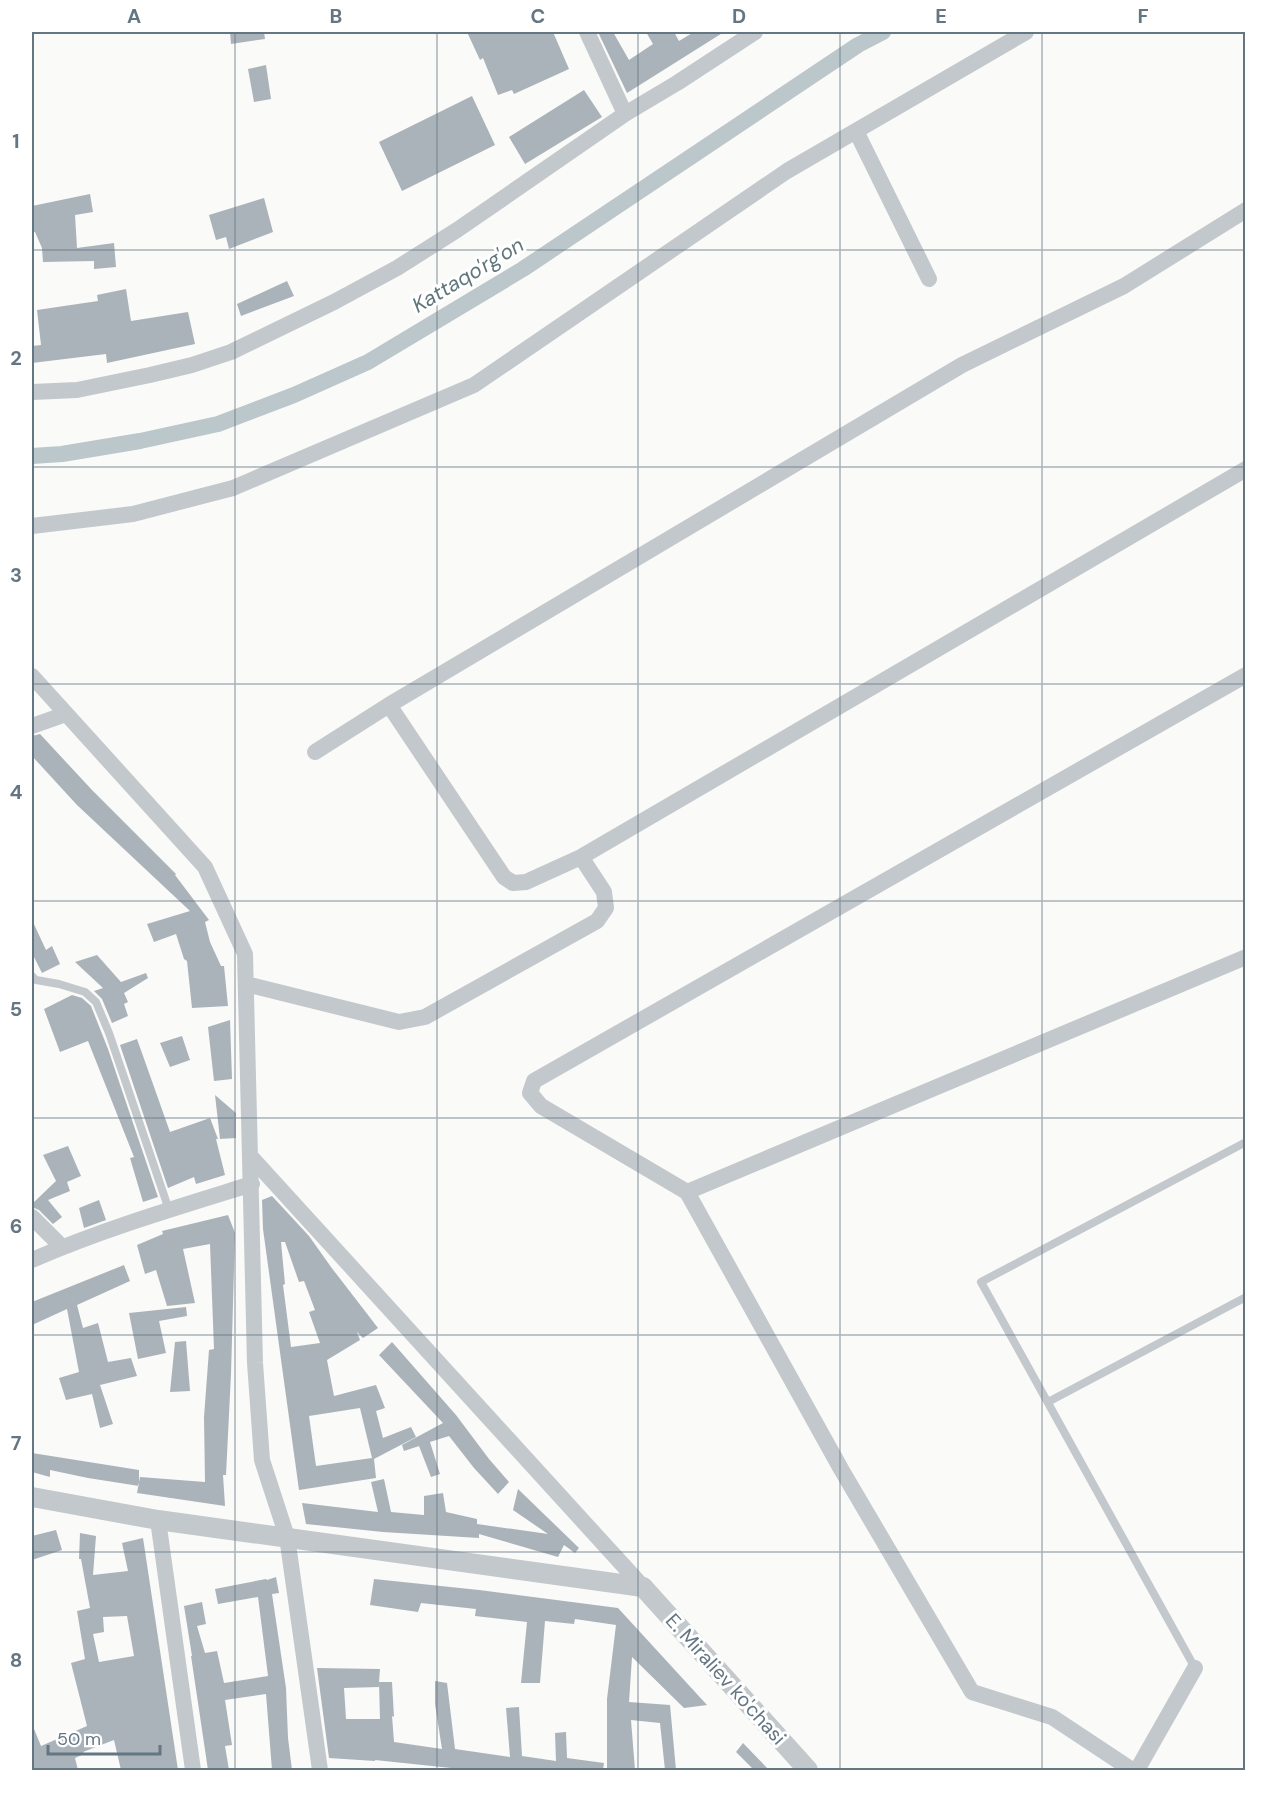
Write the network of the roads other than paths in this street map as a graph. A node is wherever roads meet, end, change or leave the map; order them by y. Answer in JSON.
{"nodes":[{"id":1,"x":587,"y":32,"type":"edge"},
{"id":2,"x":755,"y":32,"type":"edge"},
{"id":3,"x":1026,"y":32,"type":"edge"},
{"id":4,"x":626,"y":114,"type":"junction"},
{"id":5,"x":856,"y":131,"type":"junction"},
{"id":6,"x":1245,"y":210,"type":"edge"},
{"id":7,"x":929,"y":279,"type":"dead end"},
{"id":8,"x":32,"y":392,"type":"edge"},
{"id":9,"x":1245,"y":470,"type":"edge"},
{"id":10,"x":32,"y":526,"type":"edge"},
{"id":11,"x":1245,"y":675,"type":"edge"},
{"id":12,"x":32,"y":676,"type":"edge"},
{"id":13,"x":389,"y":705,"type":"junction"},
{"id":14,"x":66,"y":714,"type":"junction"},
{"id":15,"x":32,"y":726,"type":"edge"},
{"id":16,"x":315,"y":752,"type":"dead end"},
{"id":17,"x":581,"y":857,"type":"junction"},
{"id":18,"x":1245,"y":957,"type":"edge"},
{"id":19,"x":32,"y":976,"type":"edge"},
{"id":20,"x":246,"y":984,"type":"junction"},
{"id":21,"x":1245,"y":1142,"type":"edge"},
{"id":22,"x":251,"y":1157,"type":"junction"},
{"id":23,"x":252,"y":1184,"type":"junction"},
{"id":24,"x":687,"y":1192,"type":"junction"},
{"id":25,"x":169,"y":1210,"type":"junction"},
{"id":26,"x":32,"y":1217,"type":"edge"},
{"id":27,"x":62,"y":1247,"type":"junction"},
{"id":28,"x":32,"y":1260,"type":"edge"},
{"id":29,"x":1245,"y":1297,"type":"edge"},
{"id":30,"x":1048,"y":1402,"type":"junction"},
{"id":31,"x":32,"y":1497,"type":"edge"},
{"id":32,"x":158,"y":1520,"type":"junction"},
{"id":33,"x":287,"y":1537,"type":"junction"},
{"id":34,"x":643,"y":1587,"type":"junction"},
{"id":35,"x":1195,"y":1668,"type":"joint"},
{"id":36,"x":193,"y":1770,"type":"edge"},
{"id":37,"x":324,"y":1770,"type":"edge"},
{"id":38,"x":808,"y":1770,"type":"edge"},
{"id":39,"x":1132,"y":1770,"type":"edge"},
{"id":40,"x":1137,"y":1770,"type":"edge"}],
"edges":[{"from":1,"to":4,"type":"street"},
{"from":2,"to":4,"type":"street"},
{"from":3,"to":5,"type":"street"},
{"from":4,"to":8,"type":"street"},
{"from":5,"to":7,"type":"street"},
{"from":5,"to":10,"type":"street"},
{"from":6,"to":13,"type":"street"},
{"from":9,"to":17,"type":"street"},
{"from":11,"to":24,"type":"street"},
{"from":12,"to":14,"type":"street"},
{"from":13,"to":16,"type":"street"},
{"from":13,"to":17,"type":"street"},
{"from":14,"to":15,"type":"street"},
{"from":14,"to":20,"type":"street"},
{"from":17,"to":20,"type":"street"},
{"from":18,"to":24,"type":"street"},
{"from":19,"to":25,"type":"lane"},
{"from":20,"to":22,"type":"street"},
{"from":21,"to":30,"type":"lane"},
{"from":22,"to":23,"type":"street"},
{"from":22,"to":34,"type":"street"},
{"from":23,"to":25,"type":"street"},
{"from":23,"to":33,"type":"street"},
{"from":24,"to":39,"type":"street"},
{"from":25,"to":27,"type":"street"},
{"from":26,"to":27,"type":"street"},
{"from":27,"to":28,"type":"street"},
{"from":29,"to":30,"type":"lane"},
{"from":30,"to":35,"type":"lane"},
{"from":31,"to":32,"type":"street"},
{"from":32,"to":33,"type":"street"},
{"from":32,"to":36,"type":"street"},
{"from":33,"to":34,"type":"street"},
{"from":33,"to":37,"type":"street"},
{"from":34,"to":38,"type":"street","name":"E. Miraliev ko'chasi"},
{"from":35,"to":40,"type":"street"}]}
